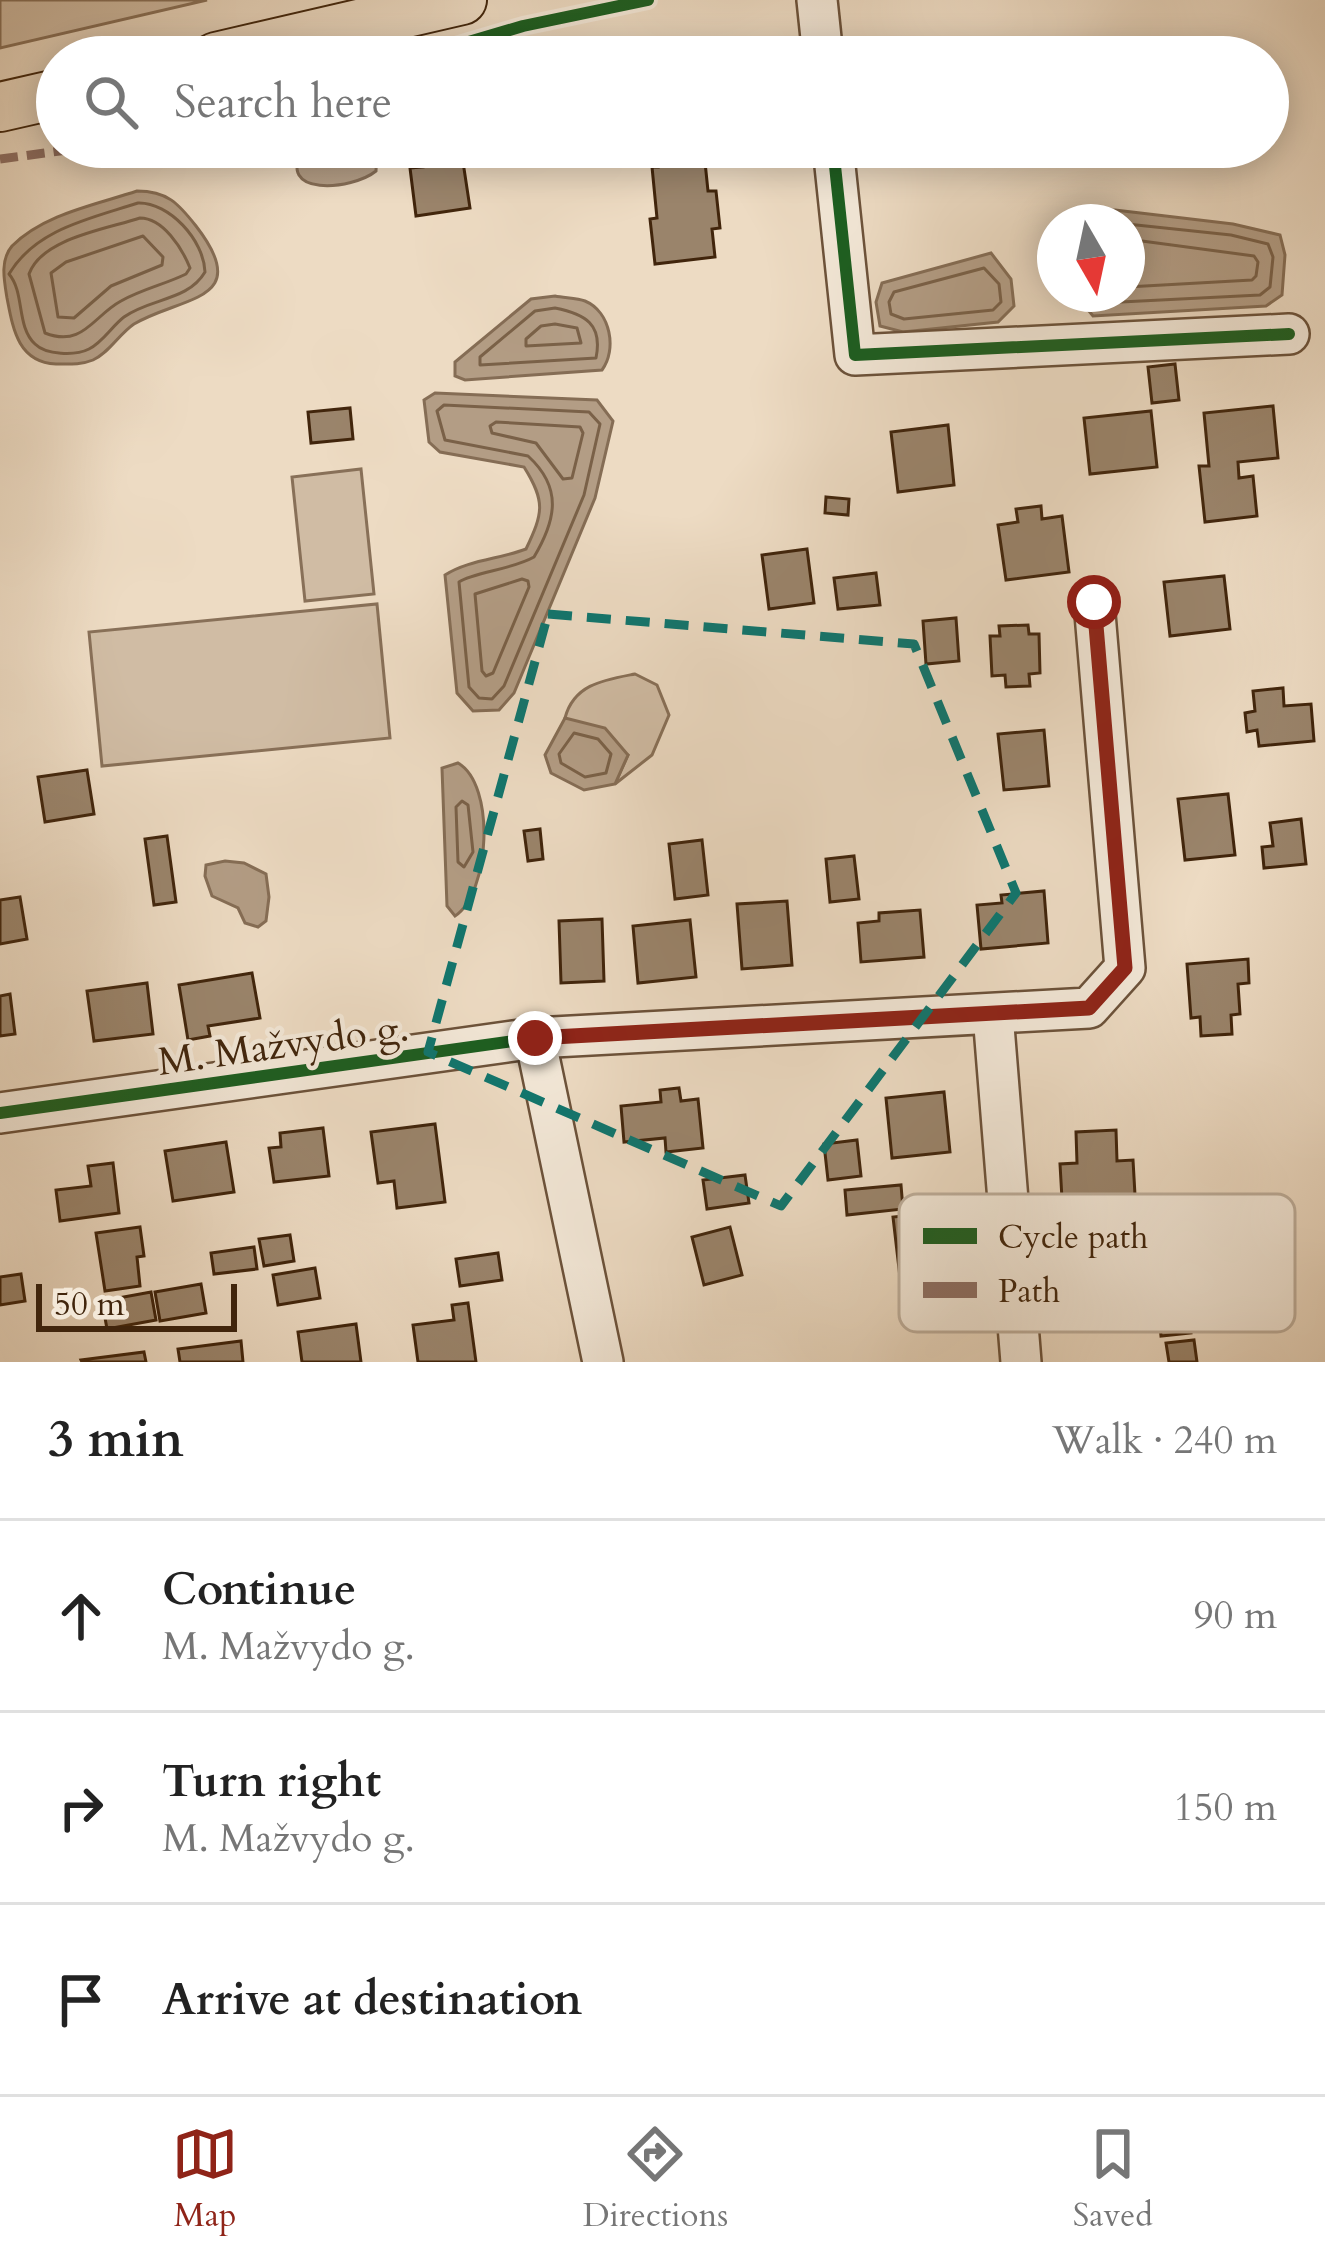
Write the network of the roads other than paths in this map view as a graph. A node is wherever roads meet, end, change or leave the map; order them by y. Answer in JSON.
{"nodes":[{"id":1,"x":462,"y":0,"type":"edge"},
{"id":2,"x":817,"y":0,"type":"edge"},
{"id":3,"x":307,"y":36,"type":"edge"},
{"id":4,"x":821,"y":36,"type":"edge"},
{"id":5,"x":36,"y":99,"type":"edge"},
{"id":6,"x":0,"y":107,"type":"edge"},
{"id":7,"x":834,"y":168,"type":"edge"},
{"id":8,"x":1289,"y":334,"type":"dead end"},
{"id":9,"x":1094,"y":602,"type":"dead end"},
{"id":10,"x":993,"y":1014,"type":"junction"},
{"id":11,"x":535,"y":1038,"type":"junction"},
{"id":12,"x":0,"y":1113,"type":"edge"},
{"id":13,"x":1008,"y":1194,"type":"edge"},
{"id":14,"x":1020,"y":1332,"type":"edge"},
{"id":15,"x":604,"y":1362,"type":"edge"},
{"id":16,"x":1022,"y":1362,"type":"edge"}],
"edges":[{"from":1,"to":3,"type":"main road"},
{"from":2,"to":4,"type":"street"},
{"from":5,"to":6,"type":"main road"},
{"from":7,"to":8,"type":"street"},
{"from":9,"to":10,"type":"street","name":"M. Mažvydo g."},
{"from":10,"to":11,"type":"street","name":"M. Mažvydo g."},
{"from":10,"to":13,"type":"street"},
{"from":11,"to":12,"type":"street","name":"M. Mažvydo g."},
{"from":11,"to":15,"type":"street"},
{"from":14,"to":16,"type":"street"}]}
